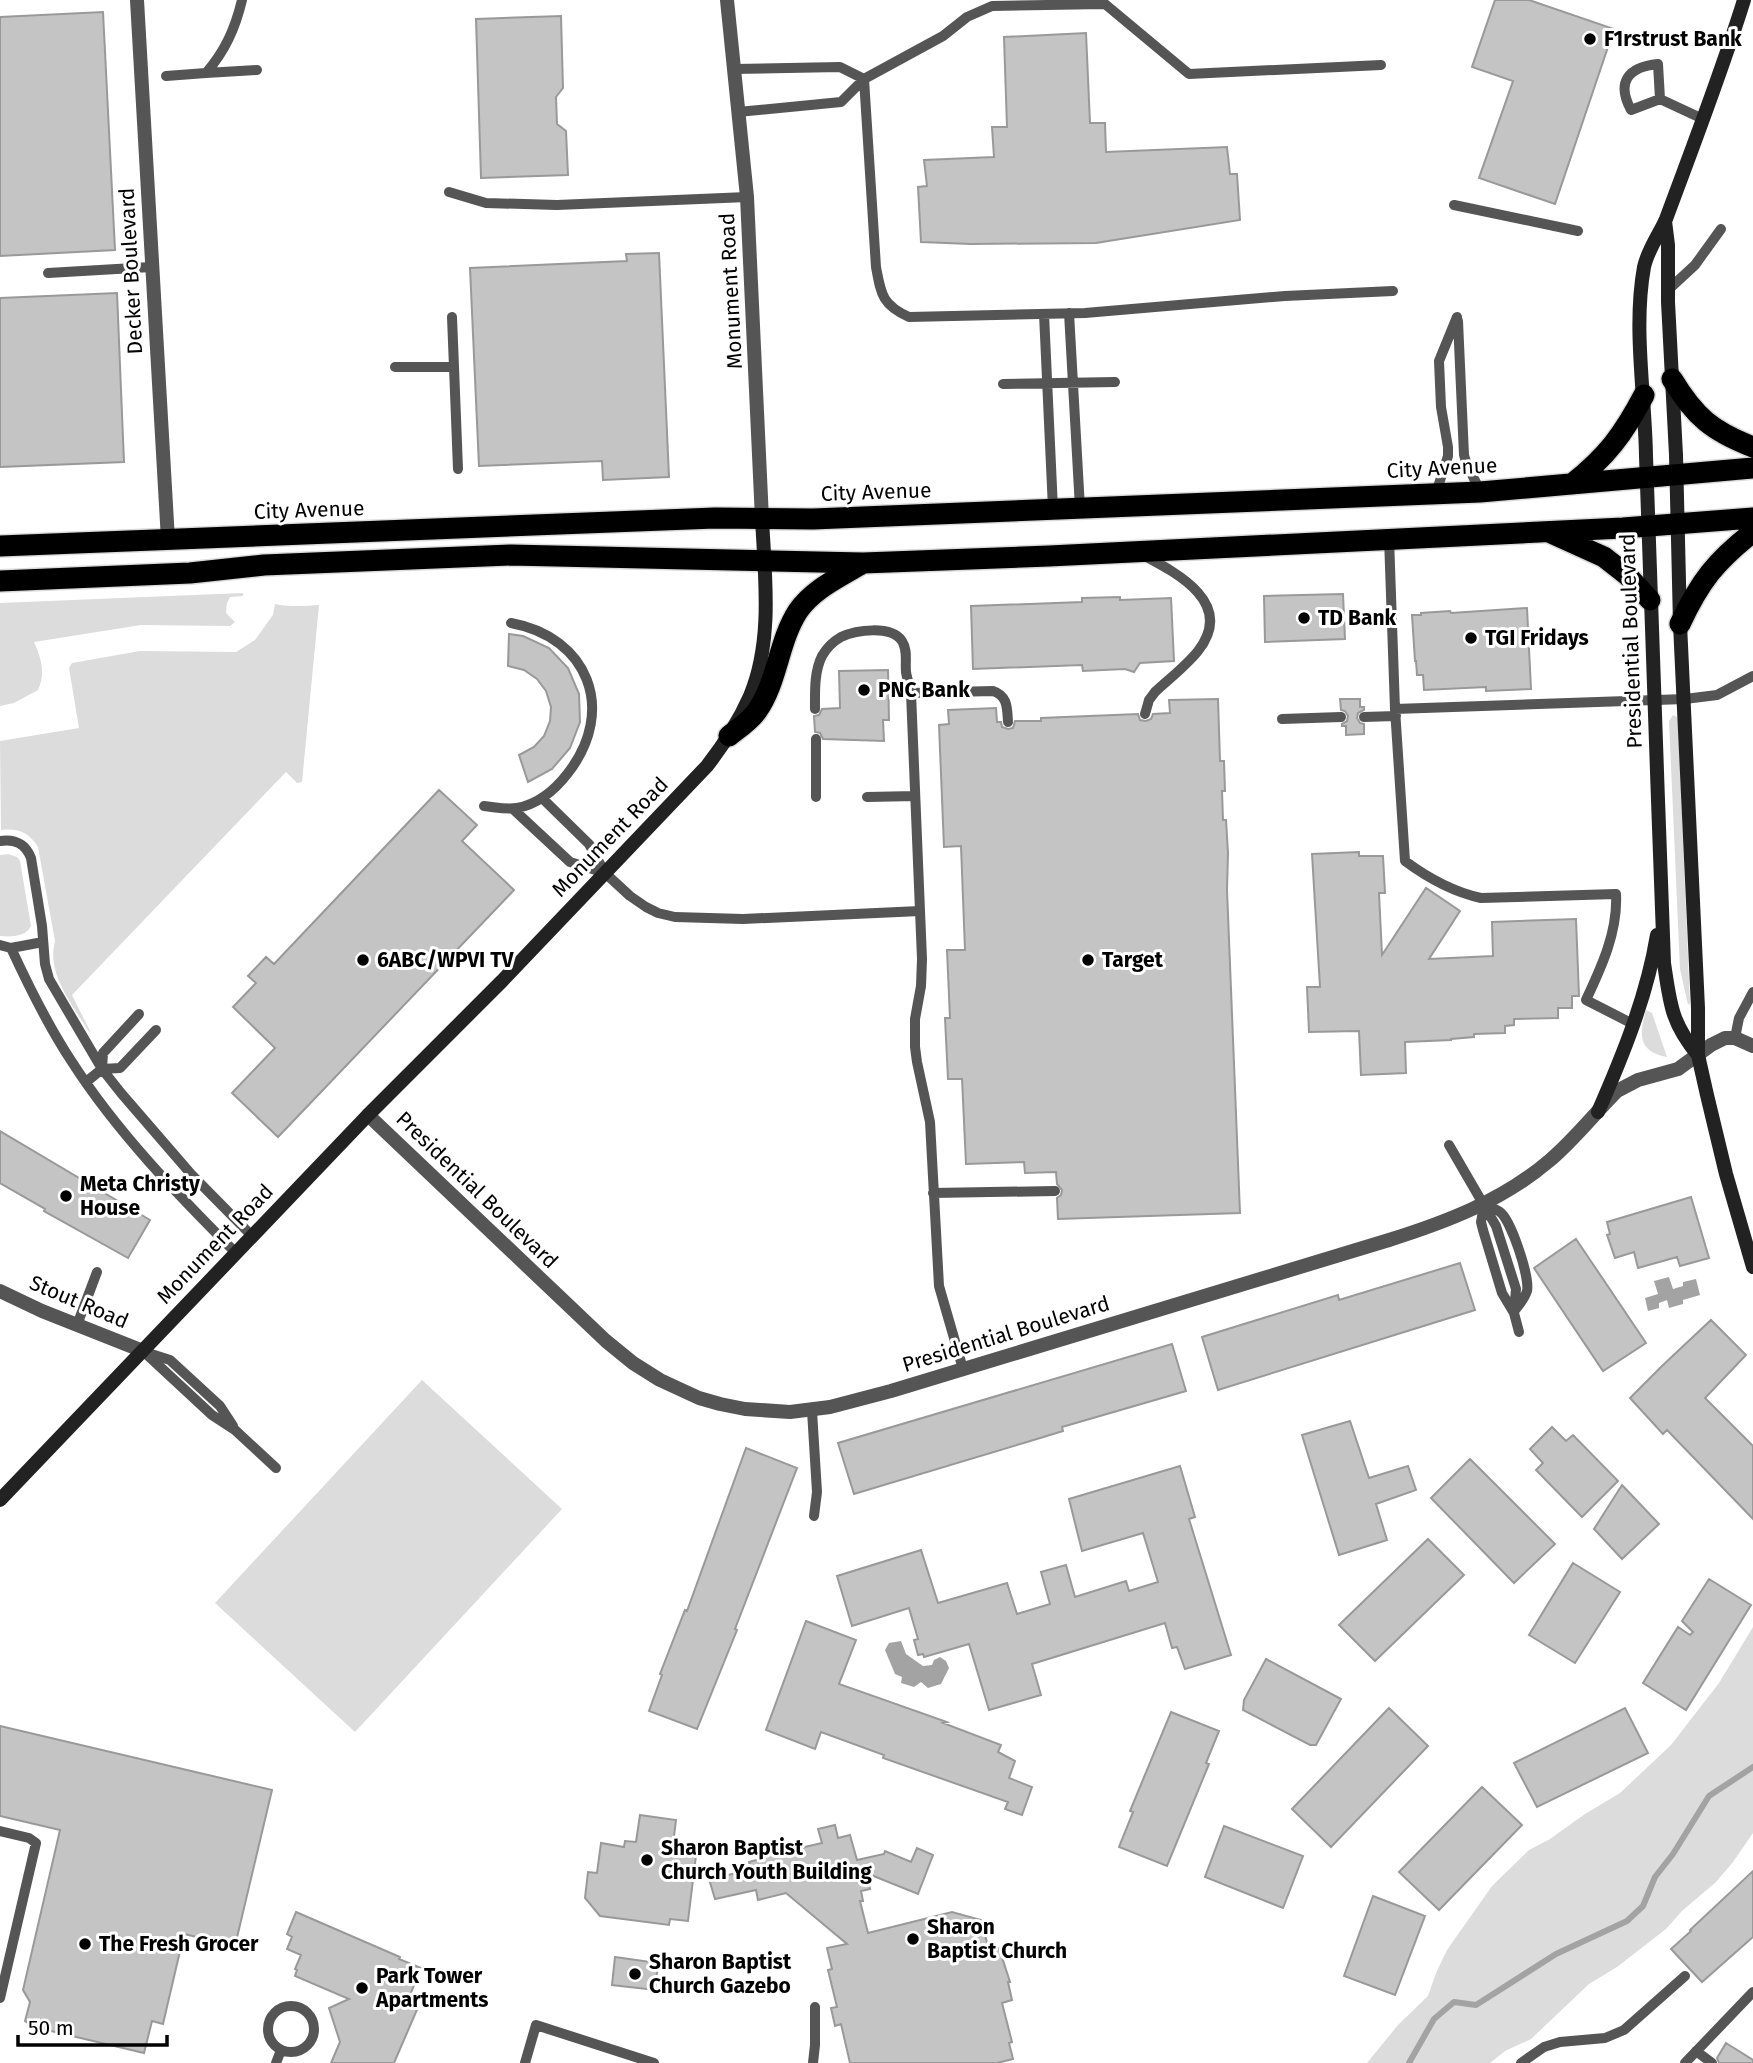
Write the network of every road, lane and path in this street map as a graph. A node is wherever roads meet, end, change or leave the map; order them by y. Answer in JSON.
{"nodes":[{"id":1,"x":137,"y":0,"type":"edge"},
{"id":2,"x":242,"y":0,"type":"edge"},
{"id":3,"x":727,"y":0,"type":"edge"},
{"id":4,"x":1744,"y":0,"type":"edge"},
{"id":5,"x":1381,"y":65,"type":"dead end"},
{"id":6,"x":734,"y":69,"type":"junction"},
{"id":7,"x":257,"y":71,"type":"dead end"},
{"id":8,"x":206,"y":73,"type":"junction"},
{"id":9,"x":166,"y":76,"type":"dead end"},
{"id":10,"x":864,"y":79,"type":"junction"},
{"id":11,"x":1660,"y":99,"type":"junction"},
{"id":12,"x":738,"y":112,"type":"junction"},
{"id":13,"x":1703,"y":118,"type":"junction"},
{"id":14,"x":449,"y":192,"type":"dead end"},
{"id":15,"x":747,"y":197,"type":"junction"},
{"id":16,"x":1454,"y":205,"type":"dead end"},
{"id":17,"x":1665,"y":221,"type":"junction"},
{"id":18,"x":1721,"y":229,"type":"dead end"},
{"id":19,"x":1578,"y":231,"type":"dead end"},
{"id":20,"x":151,"y":267,"type":"junction"},
{"id":21,"x":48,"y":273,"type":"dead end"},
{"id":22,"x":1668,"y":290,"type":"junction"},
{"id":23,"x":1394,"y":291,"type":"dead end"},
{"id":24,"x":1069,"y":313,"type":"junction"},
{"id":25,"x":1044,"y":314,"type":"junction"},
{"id":26,"x":452,"y":317,"type":"dead end"},
{"id":27,"x":454,"y":366,"type":"junction"},
{"id":28,"x":396,"y":368,"type":"dead end"},
{"id":29,"x":1672,"y":379,"type":"junction"},
{"id":30,"x":1047,"y":382,"type":"junction"},
{"id":31,"x":1073,"y":382,"type":"junction"},
{"id":32,"x":1115,"y":382,"type":"dead end"},
{"id":33,"x":1003,"y":384,"type":"dead end"},
{"id":34,"x":1644,"y":395,"type":"junction"},
{"id":35,"x":1753,"y":447,"type":"edge"},
{"id":36,"x":1753,"y":468,"type":"edge"},
{"id":37,"x":458,"y":469,"type":"dead end"},
{"id":38,"x":1676,"y":475,"type":"junction"},
{"id":39,"x":1647,"y":477,"type":"junction"},
{"id":40,"x":1572,"y":484,"type":"junction"},
{"id":41,"x":1480,"y":492,"type":"junction"},
{"id":42,"x":1436,"y":493,"type":"junction"},
{"id":43,"x":1080,"y":508,"type":"junction"},
{"id":44,"x":1053,"y":509,"type":"junction"},
{"id":45,"x":1753,"y":518,"type":"edge"},
{"id":46,"x":762,"y":519,"type":"junction"},
{"id":47,"x":1678,"y":523,"type":"junction"},
{"id":48,"x":1647,"y":526,"type":"junction"},
{"id":49,"x":1546,"y":531,"type":"junction"},
{"id":50,"x":1753,"y":532,"type":"edge"},
{"id":51,"x":1389,"y":538,"type":"junction"},
{"id":52,"x":168,"y":540,"type":"junction"},
{"id":53,"x":0,"y":546,"type":"edge"},
{"id":54,"x":1136,"y":552,"type":"junction"},
{"id":55,"x":764,"y":561,"type":"junction"},
{"id":56,"x":863,"y":564,"type":"junction"},
{"id":57,"x":0,"y":581,"type":"edge"},
{"id":58,"x":1650,"y":600,"type":"junction"},
{"id":59,"x":511,"y":623,"type":"dead end"},
{"id":60,"x":1680,"y":624,"type":"junction"},
{"id":61,"x":1753,"y":676,"type":"edge"},
{"id":62,"x":911,"y":693,"type":"junction"},
{"id":63,"x":1685,"y":699,"type":"junction"},
{"id":64,"x":1654,"y":700,"type":"junction"},
{"id":65,"x":815,"y":709,"type":"dead end"},
{"id":66,"x":1396,"y":713,"type":"junction"},
{"id":67,"x":1145,"y":714,"type":"dead end"},
{"id":68,"x":1364,"y":717,"type":"dead end"},
{"id":69,"x":1341,"y":718,"type":"dead end"},
{"id":70,"x":1282,"y":719,"type":"dead end"},
{"id":71,"x":1008,"y":722,"type":"dead end"},
{"id":72,"x":729,"y":736,"type":"junction"},
{"id":73,"x":816,"y":739,"type":"dead end"},
{"id":74,"x":915,"y":796,"type":"junction"},
{"id":75,"x":816,"y":797,"type":"dead end"},
{"id":76,"x":867,"y":797,"type":"dead end"},
{"id":77,"x":543,"y":799,"type":"junction"},
{"id":78,"x":484,"y":806,"type":"dead end"},
{"id":79,"x":513,"y":809,"type":"junction"},
{"id":80,"x":0,"y":841,"type":"edge"},
{"id":81,"x":605,"y":873,"type":"junction"},
{"id":82,"x":1662,"y":903,"type":"junction"},
{"id":83,"x":920,"y":911,"type":"junction"},
{"id":84,"x":43,"y":942,"type":"junction"},
{"id":85,"x":0,"y":945,"type":"edge"},
{"id":86,"x":11,"y":948,"type":"junction"},
{"id":87,"x":1753,"y":992,"type":"edge"},
{"id":88,"x":139,"y":1014,"type":"dead end"},
{"id":89,"x":1633,"y":1024,"type":"junction"},
{"id":90,"x":156,"y":1030,"type":"dead end"},
{"id":91,"x":1735,"y":1038,"type":"junction"},
{"id":92,"x":1753,"y":1046,"type":"edge"},
{"id":93,"x":1698,"y":1055,"type":"junction"},
{"id":94,"x":102,"y":1069,"type":"junction"},
{"id":95,"x":86,"y":1082,"type":"junction"},
{"id":96,"x":1598,"y":1112,"type":"junction"},
{"id":97,"x":368,"y":1115,"type":"junction"},
{"id":98,"x":1450,"y":1145,"type":"dead end"},
{"id":99,"x":1055,"y":1191,"type":"dead end"},
{"id":100,"x":933,"y":1193,"type":"junction"},
{"id":101,"x":1484,"y":1204,"type":"junction"},
{"id":102,"x":251,"y":1236,"type":"junction"},
{"id":103,"x":236,"y":1253,"type":"junction"},
{"id":104,"x":1753,"y":1267,"type":"edge"},
{"id":105,"x":97,"y":1272,"type":"dead end"},
{"id":106,"x":0,"y":1291,"type":"edge"},
{"id":107,"x":1514,"y":1313,"type":"junction"},
{"id":108,"x":77,"y":1325,"type":"junction"},
{"id":109,"x":1519,"y":1332,"type":"dead end"},
{"id":110,"x":143,"y":1351,"type":"junction"},
{"id":111,"x":963,"y":1369,"type":"junction"},
{"id":112,"x":812,"y":1411,"type":"junction"},
{"id":113,"x":276,"y":1468,"type":"dead end"},
{"id":114,"x":0,"y":1500,"type":"edge"},
{"id":115,"x":814,"y":1516,"type":"dead end"},
{"id":116,"x":0,"y":1831,"type":"edge"},
{"id":117,"x":1685,"y":1976,"type":"dead end"},
{"id":118,"x":1753,"y":1992,"type":"edge"},
{"id":119,"x":0,"y":1998,"type":"edge"},
{"id":120,"x":814,"y":2007,"type":"dead end"},
{"id":121,"x":281,"y":2050,"type":"junction"},
{"id":122,"x":1696,"y":2051,"type":"junction"},
{"id":123,"x":276,"y":2063,"type":"edge"},
{"id":124,"x":525,"y":2063,"type":"edge"},
{"id":125,"x":654,"y":2063,"type":"edge"},
{"id":126,"x":813,"y":2063,"type":"edge"},
{"id":127,"x":1521,"y":2063,"type":"edge"},
{"id":128,"x":1685,"y":2063,"type":"edge"},
{"id":129,"x":1712,"y":2063,"type":"edge"}],
"edges":[{"from":1,"to":20,"type":"street","name":"Decker Boulevard"},
{"from":2,"to":8,"type":"lane"},
{"from":3,"to":6,"type":"street","name":"Monument Road"},
{"from":4,"to":13,"type":"street","name":"Presidential Boulevard"},
{"from":5,"to":10,"type":"lane"},
{"from":6,"to":10,"type":"lane"},
{"from":6,"to":12,"type":"street","name":"Monument Road"},
{"from":7,"to":8,"type":"lane"},
{"from":8,"to":9,"type":"lane"},
{"from":10,"to":12,"type":"lane"},
{"from":10,"to":25,"type":"lane"},
{"from":11,"to":11,"type":"lane"},
{"from":11,"to":13,"type":"lane"},
{"from":12,"to":15,"type":"street","name":"Monument Road"},
{"from":13,"to":17,"type":"street","name":"Presidential Boulevard"},
{"from":14,"to":15,"type":"lane"},
{"from":15,"to":46,"type":"street","name":"Monument Road"},
{"from":16,"to":19,"type":"lane"},
{"from":17,"to":22,"type":"street","name":"Presidential Boulevard"},
{"from":17,"to":34,"type":"street","name":"Presidential Boulevard"},
{"from":18,"to":22,"type":"lane"},
{"from":20,"to":21,"type":"lane"},
{"from":20,"to":52,"type":"street","name":"Decker Boulevard"},
{"from":22,"to":29,"type":"street","name":"Presidential Boulevard"},
{"from":23,"to":24,"type":"lane"},
{"from":24,"to":25,"type":"lane"},
{"from":24,"to":31,"type":"lane"},
{"from":25,"to":30,"type":"lane"},
{"from":26,"to":27,"type":"lane"},
{"from":27,"to":28,"type":"lane"},
{"from":27,"to":37,"type":"lane"},
{"from":29,"to":35,"type":"highway"},
{"from":29,"to":38,"type":"street","name":"Presidential Boulevard"},
{"from":30,"to":31,"type":"lane"},
{"from":30,"to":33,"type":"lane"},
{"from":30,"to":44,"type":"lane"},
{"from":31,"to":32,"type":"lane"},
{"from":31,"to":43,"type":"lane"},
{"from":34,"to":39,"type":"street","name":"Presidential Boulevard"},
{"from":34,"to":40,"type":"highway"},
{"from":36,"to":38,"type":"highway","name":"City Avenue"},
{"from":38,"to":39,"type":"highway","name":"City Avenue"},
{"from":38,"to":47,"type":"street","name":"Presidential Boulevard"},
{"from":39,"to":40,"type":"highway","name":"City Avenue"},
{"from":39,"to":48,"type":"street","name":"Presidential Boulevard"},
{"from":40,"to":41,"type":"highway","name":"City Avenue"},
{"from":41,"to":42,"type":"highway","name":"City Avenue"},
{"from":41,"to":42,"type":"lane"},
{"from":42,"to":43,"type":"highway","name":"City Avenue"},
{"from":43,"to":44,"type":"highway","name":"City Avenue"},
{"from":44,"to":46,"type":"highway","name":"City Avenue"},
{"from":45,"to":47,"type":"highway"},
{"from":46,"to":52,"type":"highway","name":"City Avenue"},
{"from":46,"to":55,"type":"street","name":"Monument Road"},
{"from":47,"to":48,"type":"highway"},
{"from":47,"to":60,"type":"street","name":"Presidential Boulevard"},
{"from":48,"to":49,"type":"highway"},
{"from":48,"to":58,"type":"street","name":"Presidential Boulevard"},
{"from":49,"to":51,"type":"highway"},
{"from":49,"to":58,"type":"highway"},
{"from":50,"to":60,"type":"highway"},
{"from":51,"to":54,"type":"highway"},
{"from":51,"to":66,"type":"lane"},
{"from":52,"to":53,"type":"highway","name":"City Avenue"},
{"from":54,"to":56,"type":"highway"},
{"from":54,"to":67,"type":"lane"},
{"from":55,"to":56,"type":"highway"},
{"from":55,"to":57,"type":"highway"},
{"from":55,"to":72,"type":"street","name":"Monument Road"},
{"from":56,"to":72,"type":"highway"},
{"from":58,"to":64,"type":"street","name":"Presidential Boulevard"},
{"from":59,"to":77,"type":"lane"},
{"from":60,"to":63,"type":"street","name":"Presidential Boulevard"},
{"from":61,"to":63,"type":"lane"},
{"from":62,"to":65,"type":"lane"},
{"from":62,"to":71,"type":"lane"},
{"from":62,"to":74,"type":"lane"},
{"from":63,"to":64,"type":"lane"},
{"from":63,"to":93,"type":"street","name":"Presidential Boulevard"},
{"from":64,"to":66,"type":"lane"},
{"from":64,"to":82,"type":"street","name":"Presidential Boulevard"},
{"from":66,"to":68,"type":"lane"},
{"from":66,"to":89,"type":"lane"},
{"from":69,"to":70,"type":"lane"},
{"from":72,"to":81,"type":"street","name":"Monument Road"},
{"from":73,"to":75,"type":"lane"},
{"from":74,"to":76,"type":"lane"},
{"from":74,"to":83,"type":"lane"},
{"from":77,"to":79,"type":"lane"},
{"from":77,"to":81,"type":"lane"},
{"from":78,"to":79,"type":"lane"},
{"from":79,"to":81,"type":"lane"},
{"from":80,"to":84,"type":"lane"},
{"from":81,"to":83,"type":"lane"},
{"from":81,"to":97,"type":"street","name":"Monument Road"},
{"from":82,"to":89,"type":"street"},
{"from":82,"to":93,"type":"street","name":"Presidential Boulevard"},
{"from":83,"to":100,"type":"lane"},
{"from":84,"to":86,"type":"lane"},
{"from":84,"to":94,"type":"lane"},
{"from":85,"to":86,"type":"lane"},
{"from":86,"to":95,"type":"lane"},
{"from":87,"to":91,"type":"lane"},
{"from":88,"to":94,"type":"lane"},
{"from":89,"to":96,"type":"street"},
{"from":90,"to":94,"type":"lane"},
{"from":91,"to":92,"type":"street"},
{"from":91,"to":93,"type":"street"},
{"from":93,"to":96,"type":"street","name":"Presidential Boulevard"},
{"from":93,"to":104,"type":"street"},
{"from":94,"to":95,"type":"lane"},
{"from":94,"to":102,"type":"lane"},
{"from":95,"to":103,"type":"lane"},
{"from":96,"to":101,"type":"street","name":"Presidential Boulevard"},
{"from":97,"to":102,"type":"street","name":"Monument Road"},
{"from":97,"to":112,"type":"street","name":"Presidential Boulevard"},
{"from":98,"to":101,"type":"lane"},
{"from":99,"to":100,"type":"lane"},
{"from":100,"to":111,"type":"lane"},
{"from":101,"to":107,"type":"lane"},
{"from":101,"to":107,"type":"lane"},
{"from":101,"to":111,"type":"street","name":"Presidential Boulevard"},
{"from":102,"to":103,"type":"street","name":"Monument Road"},
{"from":103,"to":110,"type":"street","name":"Monument Road"},
{"from":105,"to":108,"type":"lane"},
{"from":106,"to":108,"type":"street","name":"Stout Road"},
{"from":107,"to":109,"type":"lane"},
{"from":108,"to":110,"type":"street","name":"Stout Road"},
{"from":110,"to":113,"type":"lane"},
{"from":110,"to":114,"type":"street","name":"Monument Road"},
{"from":111,"to":112,"type":"street","name":"Presidential Boulevard"},
{"from":112,"to":115,"type":"lane"},
{"from":116,"to":119,"type":"lane"},
{"from":117,"to":127,"type":"lane"},
{"from":118,"to":122,"type":"lane"},
{"from":120,"to":126,"type":"lane"},
{"from":121,"to":121,"type":"lane"},
{"from":121,"to":123,"type":"lane"},
{"from":122,"to":128,"type":"lane"},
{"from":122,"to":129,"type":"lane"},
{"from":124,"to":125,"type":"lane"}]}
